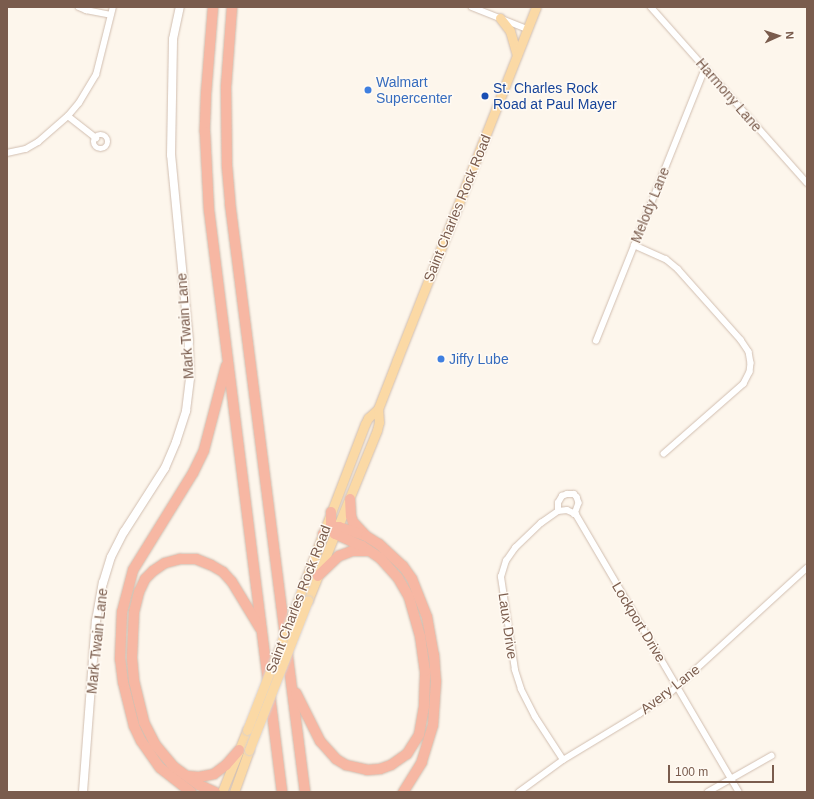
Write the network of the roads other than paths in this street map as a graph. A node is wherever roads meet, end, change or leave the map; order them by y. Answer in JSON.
{"nodes":[{"id":1,"x":78,"y":7,"type":"edge"},
{"id":2,"x":113,"y":7,"type":"edge"},
{"id":3,"x":180,"y":7,"type":"edge"},
{"id":4,"x":213,"y":7,"type":"edge"},
{"id":5,"x":232,"y":7,"type":"edge"},
{"id":6,"x":472,"y":7,"type":"edge"},
{"id":7,"x":536,"y":7,"type":"edge"},
{"id":8,"x":651,"y":7,"type":"edge"},
{"id":9,"x":111,"y":15,"type":"junction"},
{"id":10,"x":500,"y":18,"type":"junction"},
{"id":11,"x":527,"y":29,"type":"junction"},
{"id":12,"x":517,"y":55,"type":"junction"},
{"id":13,"x":705,"y":68,"type":"junction"},
{"id":14,"x":68,"y":116,"type":"junction"},
{"id":15,"x":96,"y":138,"type":"dead end"},
{"id":16,"x":7,"y":153,"type":"edge"},
{"id":17,"x":807,"y":183,"type":"edge"},
{"id":18,"x":634,"y":245,"type":"junction"},
{"id":19,"x":596,"y":342,"type":"dead end"},
{"id":20,"x":227,"y":360,"type":"junction"},
{"id":21,"x":378,"y":409,"type":"junction"},
{"id":22,"x":664,"y":454,"type":"dead end"},
{"id":23,"x":350,"y":499,"type":"junction"},
{"id":24,"x":558,"y":511,"type":"junction"},
{"id":25,"x":331,"y":512,"type":"junction"},
{"id":26,"x":575,"y":514,"type":"junction"},
{"id":27,"x":335,"y":529,"type":"junction"},
{"id":28,"x":323,"y":534,"type":"junction"},
{"id":29,"x":366,"y":536,"type":"junction"},
{"id":30,"x":371,"y":552,"type":"junction"},
{"id":31,"x":807,"y":568,"type":"edge"},
{"id":32,"x":318,"y":576,"type":"junction"},
{"id":33,"x":262,"y":631,"type":"junction"},
{"id":34,"x":291,"y":684,"type":"junction"},
{"id":35,"x":677,"y":687,"type":"junction"},
{"id":36,"x":239,"y":750,"type":"junction"},
{"id":37,"x":771,"y":756,"type":"dead end"},
{"id":38,"x":563,"y":760,"type":"junction"},
{"id":39,"x":185,"y":776,"type":"junction"},
{"id":40,"x":732,"y":778,"type":"junction"},
{"id":41,"x":83,"y":792,"type":"edge"},
{"id":42,"x":192,"y":792,"type":"edge"},
{"id":43,"x":215,"y":792,"type":"edge"},
{"id":44,"x":222,"y":792,"type":"edge"},
{"id":45,"x":234,"y":792,"type":"edge"},
{"id":46,"x":282,"y":792,"type":"edge"},
{"id":47,"x":305,"y":792,"type":"edge"},
{"id":48,"x":402,"y":792,"type":"edge"},
{"id":49,"x":519,"y":792,"type":"edge"},
{"id":50,"x":708,"y":792,"type":"edge"},
{"id":51,"x":739,"y":792,"type":"edge"}],
"edges":[{"from":1,"to":9,"type":"street"},
{"from":2,"to":9,"type":"street"},
{"from":3,"to":41,"type":"street","name":"Mark Twain Lane"},
{"from":4,"to":20,"type":"highway"},
{"from":5,"to":34,"type":"highway"},
{"from":6,"to":10,"type":"street"},
{"from":7,"to":11,"type":"main road","name":"Saint Charles Rock Road"},
{"from":8,"to":13,"type":"street","name":"Harmony Lane"},
{"from":9,"to":14,"type":"street"},
{"from":10,"to":11,"type":"street"},
{"from":10,"to":12,"type":"main road"},
{"from":11,"to":12,"type":"main road","name":"Saint Charles Rock Road"},
{"from":12,"to":21,"type":"main road","name":"Saint Charles Rock Road"},
{"from":13,"to":17,"type":"street","name":"Harmony Lane"},
{"from":13,"to":18,"type":"street","name":"Melody Lane"},
{"from":14,"to":15,"type":"street"},
{"from":14,"to":16,"type":"street"},
{"from":18,"to":19,"type":"street","name":"Melody Lane"},
{"from":18,"to":22,"type":"street"},
{"from":20,"to":33,"type":"highway"},
{"from":20,"to":42,"type":"highway"},
{"from":21,"to":23,"type":"main road","name":"Saint Charles Rock Road"},
{"from":21,"to":25,"type":"main road","name":"Saint Charles Rock Road"},
{"from":23,"to":27,"type":"main road","name":"Saint Charles Rock Road"},
{"from":23,"to":29,"type":"highway"},
{"from":24,"to":26,"type":"street","name":"Laux Drive"},
{"from":24,"to":26,"type":"street"},
{"from":24,"to":38,"type":"street","name":"Laux Drive"},
{"from":25,"to":27,"type":"highway"},
{"from":25,"to":28,"type":"main road","name":"Saint Charles Rock Road"},
{"from":26,"to":35,"type":"street","name":"Lockport Drive"},
{"from":27,"to":28,"type":"highway"},
{"from":27,"to":29,"type":"highway"},
{"from":27,"to":30,"type":"highway"},
{"from":27,"to":32,"type":"main road","name":"Saint Charles Rock Road"},
{"from":28,"to":36,"type":"main road","name":"Saint Charles Rock Road","bridge":true},
{"from":29,"to":48,"type":"highway"},
{"from":30,"to":32,"type":"highway"},
{"from":30,"to":34,"type":"highway"},
{"from":31,"to":35,"type":"street","name":"Avery Lane"},
{"from":32,"to":45,"type":"main road","name":"Saint Charles Rock Road","bridge":true},
{"from":33,"to":39,"type":"highway"},
{"from":33,"to":46,"type":"highway"},
{"from":34,"to":47,"type":"highway"},
{"from":35,"to":38,"type":"street","name":"Avery Lane"},
{"from":35,"to":40,"type":"street","name":"Lockport Drive"},
{"from":36,"to":39,"type":"highway"},
{"from":36,"to":44,"type":"main road","name":"Saint Charles Rock Road"},
{"from":37,"to":40,"type":"street"},
{"from":38,"to":49,"type":"street","name":"Avery Lane"},
{"from":39,"to":43,"type":"highway"},
{"from":40,"to":50,"type":"street"},
{"from":40,"to":51,"type":"street","name":"Lockport Drive"}]}
